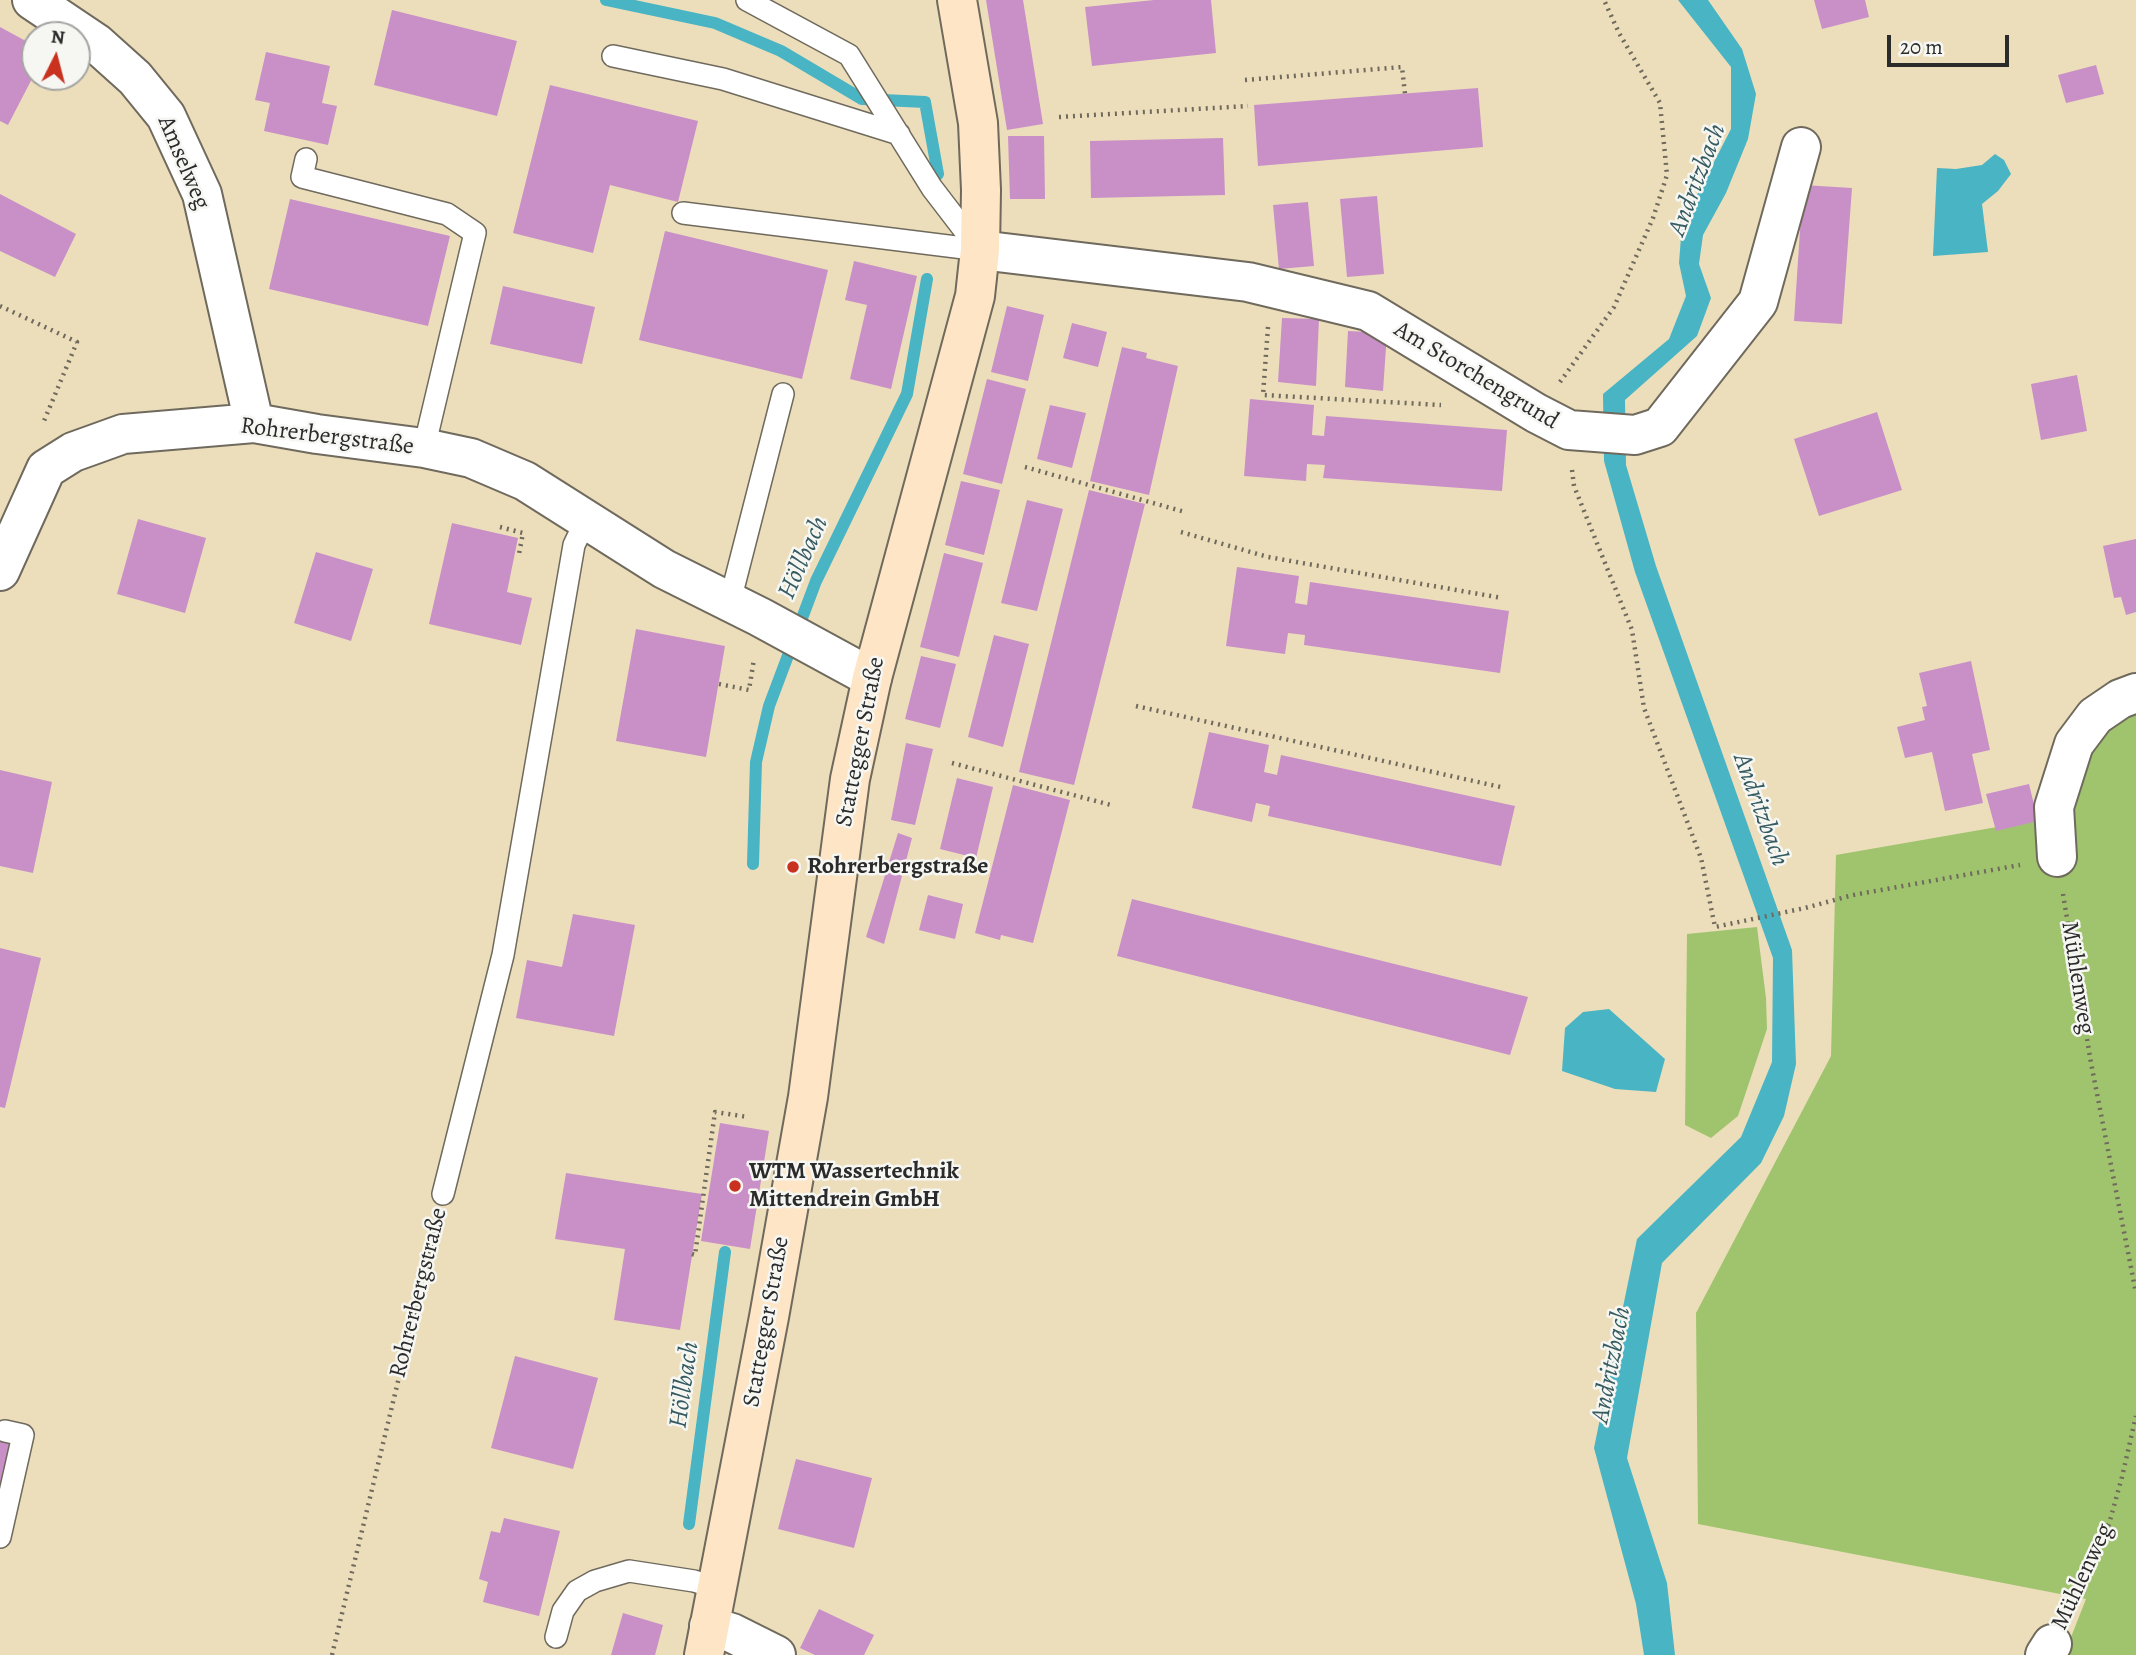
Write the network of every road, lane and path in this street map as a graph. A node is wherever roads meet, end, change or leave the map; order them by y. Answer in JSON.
{"nodes":[{"id":1,"x":32,"y":0,"type":"edge"},
{"id":2,"x":747,"y":0,"type":"edge"},
{"id":3,"x":957,"y":0,"type":"edge"},
{"id":4,"x":1604,"y":0,"type":"edge"},
{"id":5,"x":613,"y":56,"type":"dead end"},
{"id":6,"x":1245,"y":80,"type":"dead end"},
{"id":7,"x":1405,"y":94,"type":"dead end"},
{"id":8,"x":1248,"y":106,"type":"dead end"},
{"id":9,"x":1059,"y":117,"type":"dead end"},
{"id":10,"x":899,"y":134,"type":"junction"},
{"id":11,"x":1801,"y":147,"type":"dead end"},
{"id":12,"x":306,"y":159,"type":"dead end"},
{"id":13,"x":683,"y":213,"type":"dead end"},
{"id":14,"x":980,"y":250,"type":"junction"},
{"id":15,"x":1271,"y":288,"type":"junction"},
{"id":16,"x":0,"y":306,"type":"edge"},
{"id":17,"x":783,"y":394,"type":"dead end"},
{"id":18,"x":1444,"y":405,"type":"dead end"},
{"id":19,"x":254,"y":423,"type":"junction"},
{"id":20,"x":1565,"y":425,"type":"junction"},
{"id":21,"x":424,"y":448,"type":"junction"},
{"id":22,"x":1025,"y":467,"type":"dead end"},
{"id":23,"x":46,"y":469,"type":"junction"},
{"id":24,"x":1185,"y":512,"type":"dead end"},
{"id":25,"x":586,"y":520,"type":"junction"},
{"id":26,"x":500,"y":527,"type":"dead end"},
{"id":27,"x":1181,"y":532,"type":"dead end"},
{"id":28,"x":516,"y":552,"type":"dead end"},
{"id":29,"x":0,"y":571,"type":"edge"},
{"id":30,"x":1502,"y":598,"type":"dead end"},
{"id":31,"x":759,"y":616,"type":"junction"},
{"id":32,"x":872,"y":678,"type":"junction"},
{"id":33,"x":719,"y":684,"type":"dead end"},
{"id":34,"x":2136,"y":693,"type":"edge"},
{"id":35,"x":1136,"y":706,"type":"dead end"},
{"id":36,"x":952,"y":763,"type":"dead end"},
{"id":37,"x":1505,"y":788,"type":"dead end"},
{"id":38,"x":1111,"y":805,"type":"dead end"},
{"id":39,"x":2057,"y":857,"type":"junction"},
{"id":40,"x":748,"y":1117,"type":"dead end"},
{"id":41,"x":443,"y":1194,"type":"joint"},
{"id":42,"x":692,"y":1254,"type":"dead end"},
{"id":43,"x":2136,"y":1293,"type":"edge"},
{"id":44,"x":2136,"y":1416,"type":"edge"},
{"id":45,"x":5,"y":1431,"type":"dead end"},
{"id":46,"x":0,"y":1537,"type":"edge"},
{"id":47,"x":717,"y":1588,"type":"junction"},
{"id":48,"x":556,"y":1637,"type":"dead end"},
{"id":49,"x":707,"y":1640,"type":"edge"},
{"id":50,"x":2048,"y":1649,"type":"edge"},
{"id":51,"x":332,"y":1655,"type":"edge"},
{"id":52,"x":776,"y":1655,"type":"edge"}],
"edges":[{"from":1,"to":19,"type":"street","name":"Amselweg"},
{"from":2,"to":10,"type":"lane"},
{"from":3,"to":14,"type":"main road","name":"Stattegger Straße"},
{"from":4,"to":20,"type":"path"},
{"from":5,"to":10,"type":"lane"},
{"from":6,"to":7,"type":"path"},
{"from":8,"to":9,"type":"path"},
{"from":10,"to":14,"type":"lane"},
{"from":11,"to":20,"type":"street","name":"Am Storchengrund"},
{"from":12,"to":21,"type":"lane"},
{"from":13,"to":14,"type":"lane"},
{"from":14,"to":15,"type":"street","name":"Am Storchengrund"},
{"from":14,"to":32,"type":"main road","name":"Stattegger Straße"},
{"from":15,"to":18,"type":"path"},
{"from":15,"to":20,"type":"street","name":"Am Storchengrund"},
{"from":16,"to":23,"type":"path"},
{"from":17,"to":31,"type":"lane"},
{"from":19,"to":21,"type":"street","name":"Rohrerbergstraße"},
{"from":19,"to":23,"type":"street","name":"Rohrerbergstraße"},
{"from":20,"to":39,"type":"path"},
{"from":21,"to":25,"type":"street","name":"Rohrerbergstraße"},
{"from":22,"to":24,"type":"path"},
{"from":23,"to":29,"type":"street"},
{"from":25,"to":31,"type":"street","name":"Rohrerbergstraße"},
{"from":25,"to":41,"type":"lane","name":"Rohrerbergstraße"},
{"from":26,"to":28,"type":"path"},
{"from":27,"to":30,"type":"path"},
{"from":31,"to":32,"type":"street","name":"Rohrerbergstraße"},
{"from":31,"to":33,"type":"path"},
{"from":32,"to":47,"type":"main road","name":"Stattegger Straße"},
{"from":34,"to":39,"type":"street"},
{"from":35,"to":37,"type":"path"},
{"from":36,"to":38,"type":"path"},
{"from":39,"to":43,"type":"path","name":"Mühlenweg"},
{"from":40,"to":42,"type":"path"},
{"from":41,"to":51,"type":"path","name":"Rohrerbergstraße"},
{"from":44,"to":50,"type":"path","name":"Mühlenweg"},
{"from":45,"to":46,"type":"lane"},
{"from":47,"to":48,"type":"lane"},
{"from":47,"to":49,"type":"main road","name":"Stattegger Straße"},
{"from":49,"to":52,"type":"street"}]}
